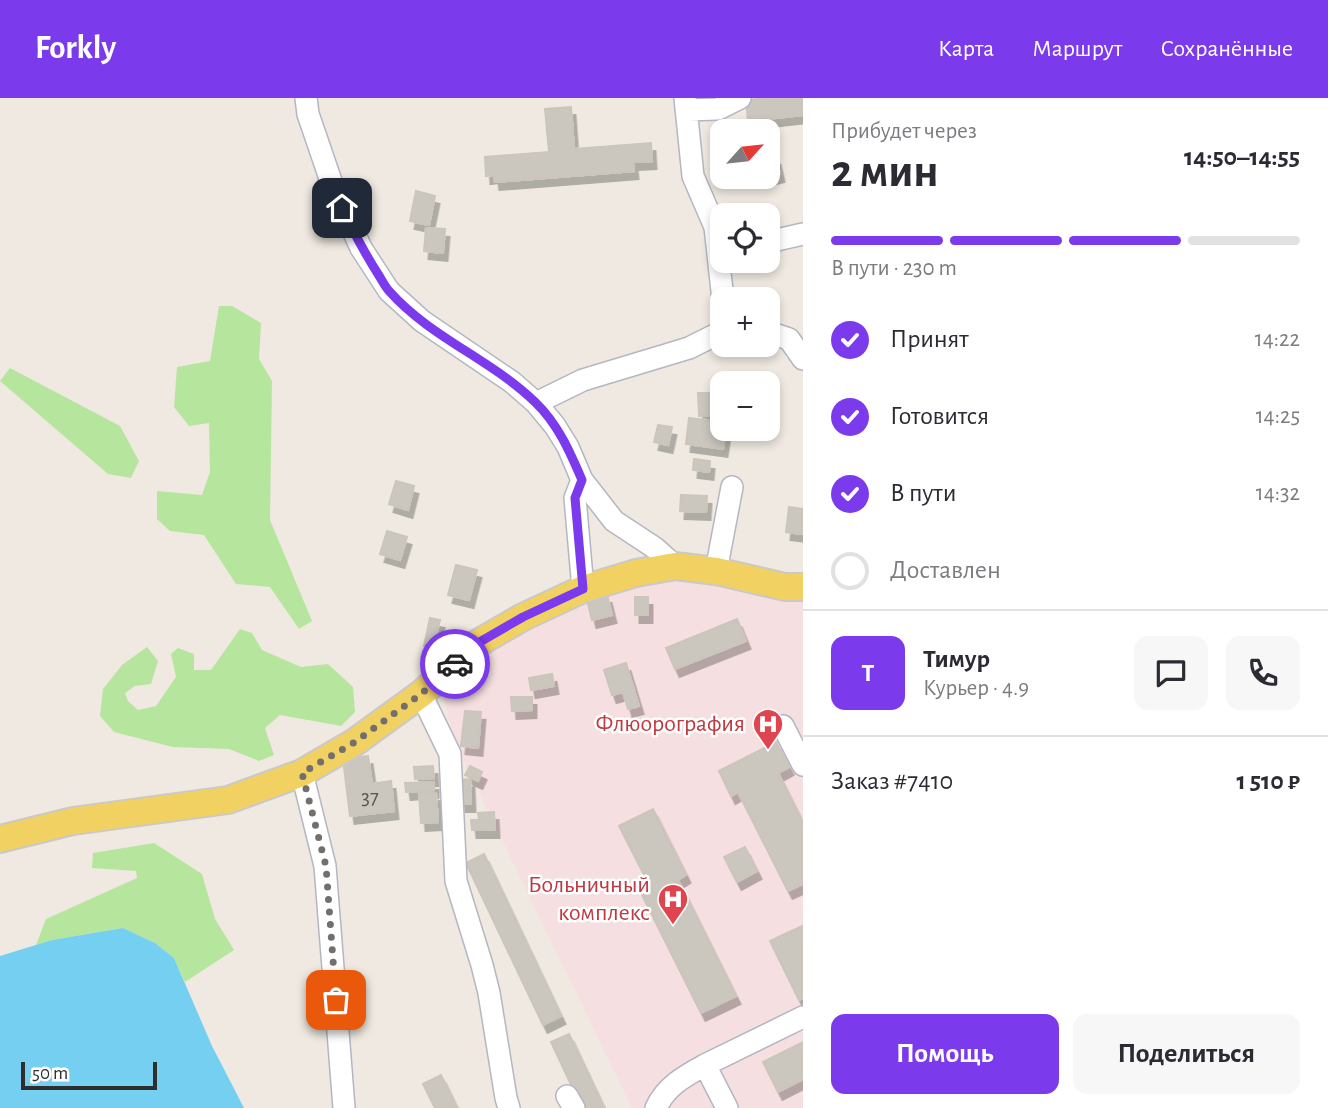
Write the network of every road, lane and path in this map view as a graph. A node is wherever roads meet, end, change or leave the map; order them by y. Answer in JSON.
{"nodes":[{"id":1,"x":306,"y":98,"type":"edge"},
{"id":2,"x":740,"y":98,"type":"edge"},
{"id":3,"x":686,"y":104,"type":"edge"},
{"id":4,"x":710,"y":215,"type":"edge"},
{"id":5,"x":803,"y":234,"type":"edge"},
{"id":6,"x":780,"y":239,"type":"edge"},
{"id":7,"x":787,"y":336,"type":"edge"},
{"id":8,"x":710,"y":338,"type":"edge"},
{"id":9,"x":803,"y":359,"type":"edge"},
{"id":10,"x":536,"y":403,"type":"junction"},
{"id":11,"x":582,"y":480,"type":"junction"},
{"id":12,"x":732,"y":487,"type":"dead end"},
{"id":13,"x":675,"y":566,"type":"junction"},
{"id":14,"x":716,"y":571,"type":"junction"},
{"id":15,"x":803,"y":587,"type":"edge"},
{"id":16,"x":583,"y":589,"type":"junction"},
{"id":17,"x":421,"y":694,"type":"junction"},
{"id":18,"x":783,"y":726,"type":"dead end"},
{"id":19,"x":803,"y":765,"type":"edge"},
{"id":20,"x":302,"y":773,"type":"junction"},
{"id":21,"x":0,"y":839,"type":"edge"},
{"id":22,"x":803,"y":1017,"type":"edge"},
{"id":23,"x":705,"y":1065,"type":"junction"},
{"id":24,"x":344,"y":1108,"type":"edge"},
{"id":25,"x":509,"y":1108,"type":"edge"},
{"id":26,"x":656,"y":1108,"type":"edge"},
{"id":27,"x":727,"y":1108,"type":"edge"}],
"edges":[{"from":1,"to":10,"type":"street"},
{"from":2,"to":3,"type":"street"},
{"from":3,"to":4,"type":"street"},
{"from":5,"to":6,"type":"street"},
{"from":7,"to":9,"type":"street"},
{"from":8,"to":10,"type":"street"},
{"from":10,"to":11,"type":"street"},
{"from":11,"to":13,"type":"street"},
{"from":11,"to":16,"type":"street"},
{"from":12,"to":14,"type":"street"},
{"from":13,"to":14,"type":"main road"},
{"from":13,"to":16,"type":"main road"},
{"from":14,"to":15,"type":"main road"},
{"from":16,"to":17,"type":"main road"},
{"from":17,"to":20,"type":"main road"},
{"from":17,"to":25,"type":"street"},
{"from":18,"to":19,"type":"street"},
{"from":20,"to":21,"type":"main road"},
{"from":20,"to":24,"type":"street"},
{"from":22,"to":23,"type":"street"},
{"from":23,"to":26,"type":"street"},
{"from":23,"to":27,"type":"street"}]}
